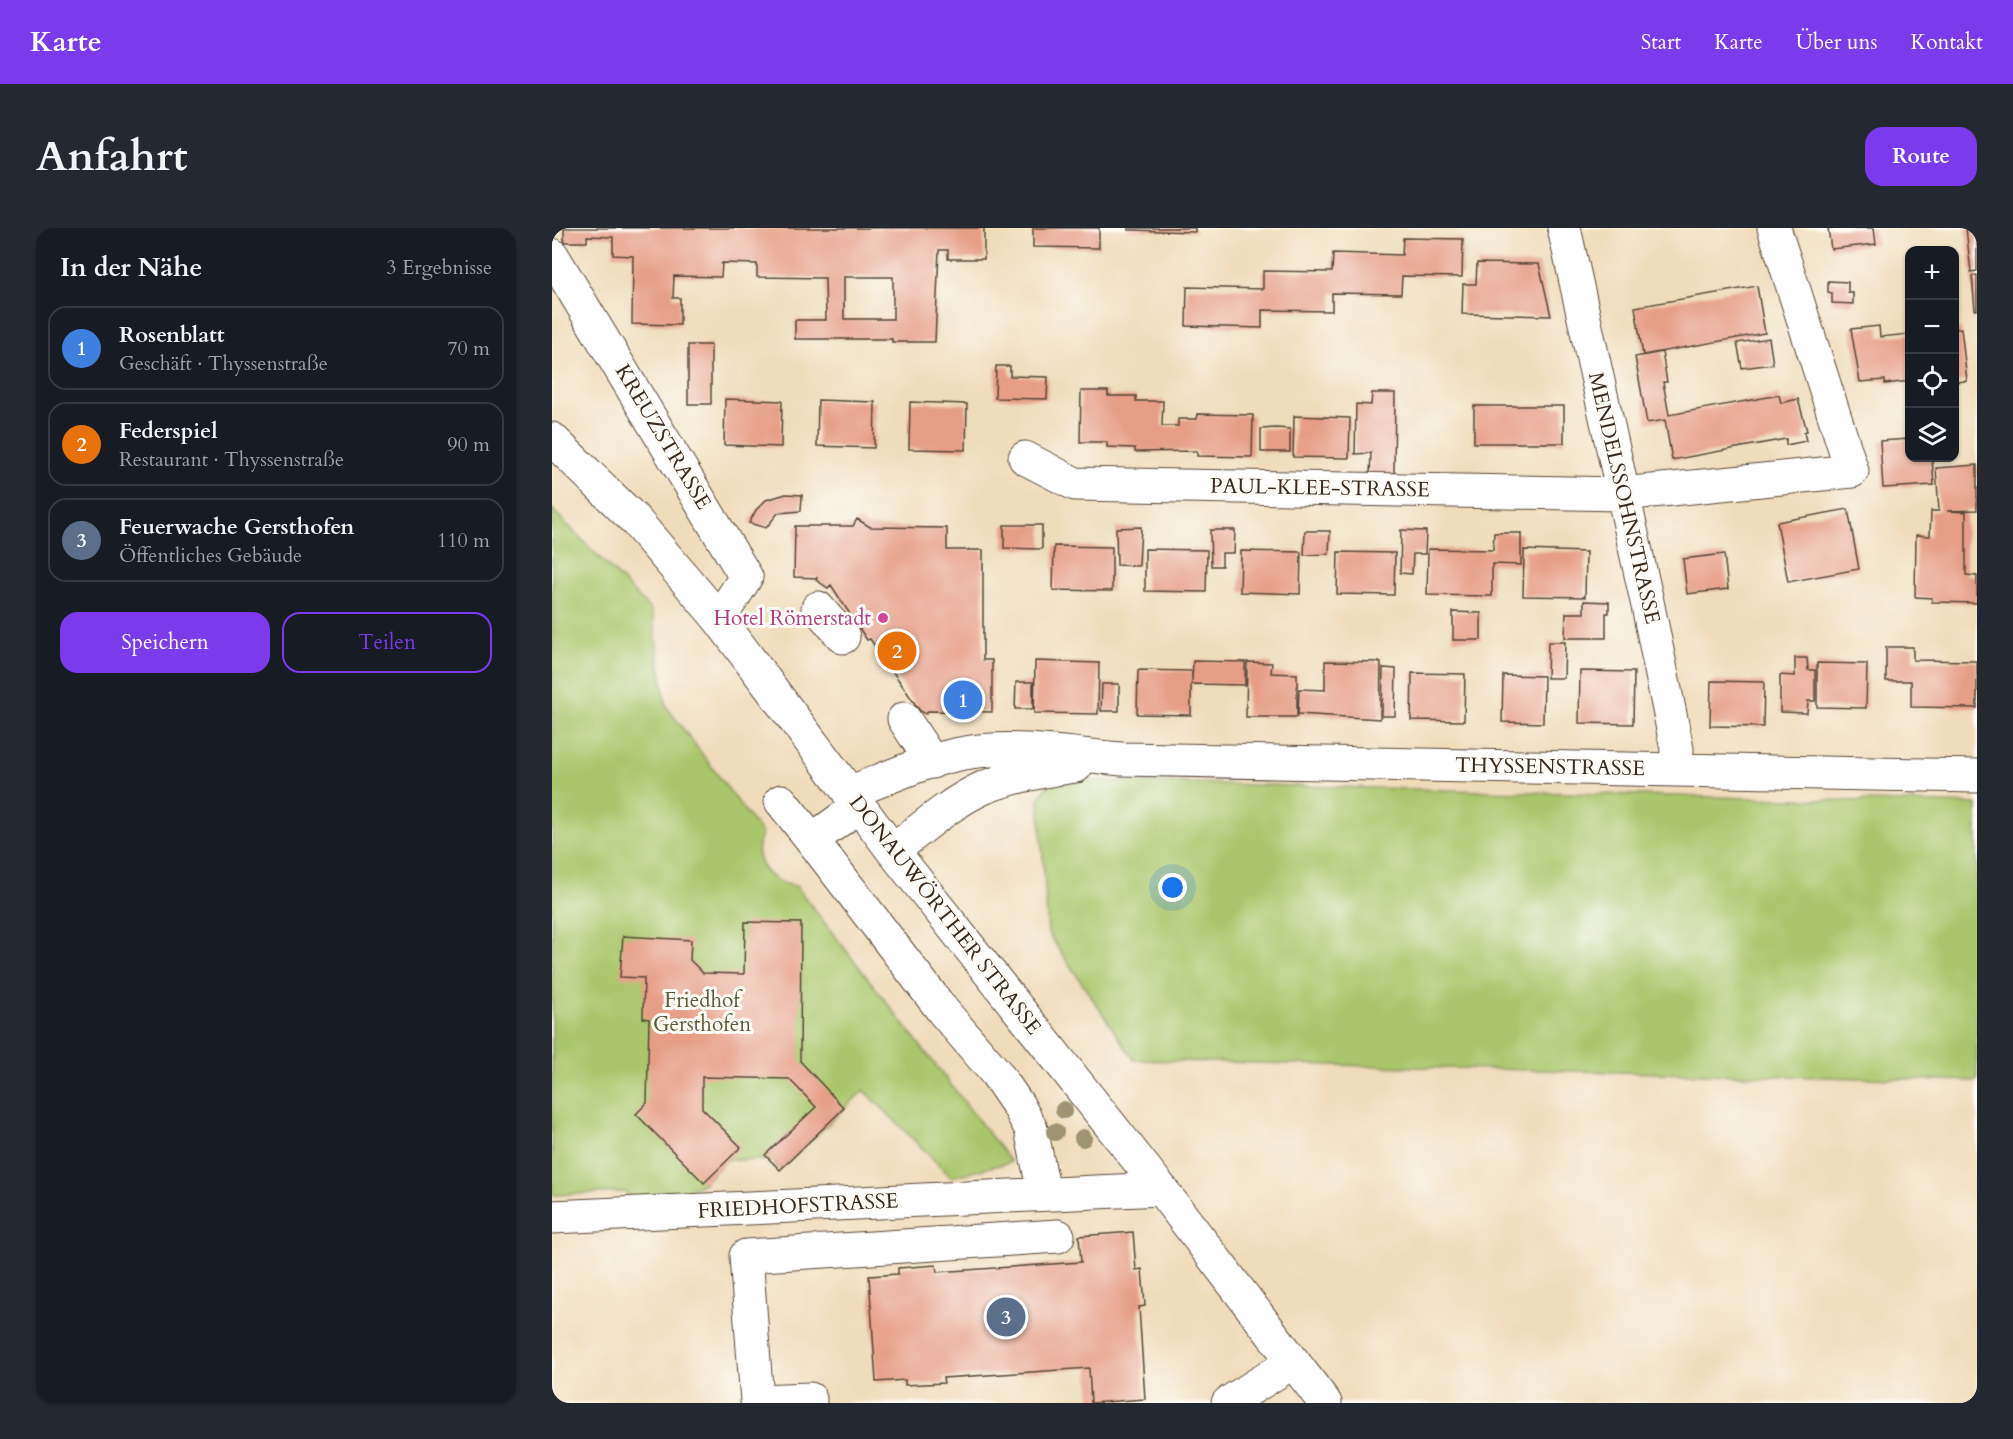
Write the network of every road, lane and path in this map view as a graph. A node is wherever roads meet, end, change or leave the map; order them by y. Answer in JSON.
{"nodes":[{"id":1,"x":1564,"y":228,"type":"edge"},
{"id":2,"x":1774,"y":228,"type":"edge"},
{"id":3,"x":552,"y":255,"type":"edge"},
{"id":4,"x":552,"y":439,"type":"edge"},
{"id":5,"x":1025,"y":458,"type":"dead end"},
{"id":6,"x":1622,"y":494,"type":"junction"},
{"id":7,"x":818,"y":608,"type":"dead end"},
{"id":8,"x":719,"y":619,"type":"junction"},
{"id":9,"x":843,"y":637,"type":"dead end"},
{"id":10,"x":904,"y":719,"type":"dead end"},
{"id":11,"x":1122,"y":759,"type":"junction"},
{"id":12,"x":932,"y":762,"type":"junction"},
{"id":13,"x":1676,"y":769,"type":"junction"},
{"id":14,"x":1977,"y":776,"type":"edge"},
{"id":15,"x":854,"y":800,"type":"junction"},
{"id":16,"x":781,"y":801,"type":"dead end"},
{"id":17,"x":812,"y":840,"type":"junction"},
{"id":18,"x":893,"y":851,"type":"junction"},
{"id":19,"x":1161,"y":1189,"type":"junction"},
{"id":20,"x":1044,"y":1193,"type":"junction"},
{"id":21,"x":907,"y":1196,"type":"junction"},
{"id":22,"x":552,"y":1217,"type":"edge"},
{"id":23,"x":1058,"y":1236,"type":"dead end"},
{"id":24,"x":906,"y":1246,"type":"junction"},
{"id":25,"x":1293,"y":1362,"type":"junction"},
{"id":26,"x":810,"y":1403,"type":"edge"},
{"id":27,"x":1228,"y":1403,"type":"edge"},
{"id":28,"x":1325,"y":1403,"type":"edge"}],
"edges":[{"from":1,"to":6,"type":"street","name":"MENDELSSOHNSTRASSE"},
{"from":2,"to":6,"type":"street","name":"PAUL-KLEE-STRASSE"},
{"from":3,"to":8,"type":"street","name":"KREUZSTRASSE"},
{"from":4,"to":8,"type":"street","name":"DONAUWÖRTHER STRASSE"},
{"from":5,"to":6,"type":"street","name":"PAUL-KLEE-STRASSE"},
{"from":6,"to":13,"type":"street","name":"MENDELSSOHNSTRASSE"},
{"from":7,"to":9,"type":"street"},
{"from":8,"to":15,"type":"street","name":"DONAUWÖRTHER STRASSE"},
{"from":10,"to":12,"type":"street"},
{"from":11,"to":12,"type":"street","name":"THYSSENSTRASSE"},
{"from":11,"to":13,"type":"street","name":"THYSSENSTRASSE"},
{"from":11,"to":18,"type":"street","name":"THYSSENSTRASSE"},
{"from":12,"to":15,"type":"street","name":"THYSSENSTRASSE"},
{"from":13,"to":14,"type":"street","name":"THYSSENSTRASSE"},
{"from":15,"to":17,"type":"street"},
{"from":15,"to":18,"type":"street","name":"DONAUWÖRTHER STRASSE"},
{"from":16,"to":17,"type":"street"},
{"from":17,"to":20,"type":"street"},
{"from":18,"to":19,"type":"street","name":"DONAUWÖRTHER STRASSE"},
{"from":19,"to":20,"type":"street","name":"FRIEDHOFSTRASSE"},
{"from":19,"to":25,"type":"street","name":"DONAUWÖRTHER STRASSE"},
{"from":20,"to":21,"type":"street","name":"FRIEDHOFSTRASSE"},
{"from":21,"to":22,"type":"street","name":"FRIEDHOFSTRASSE"},
{"from":21,"to":24,"type":"street"},
{"from":23,"to":24,"type":"street"},
{"from":24,"to":26,"type":"street"},
{"from":25,"to":27,"type":"street"},
{"from":25,"to":28,"type":"street","name":"DONAUWÖRTHER STRASSE"}]}
